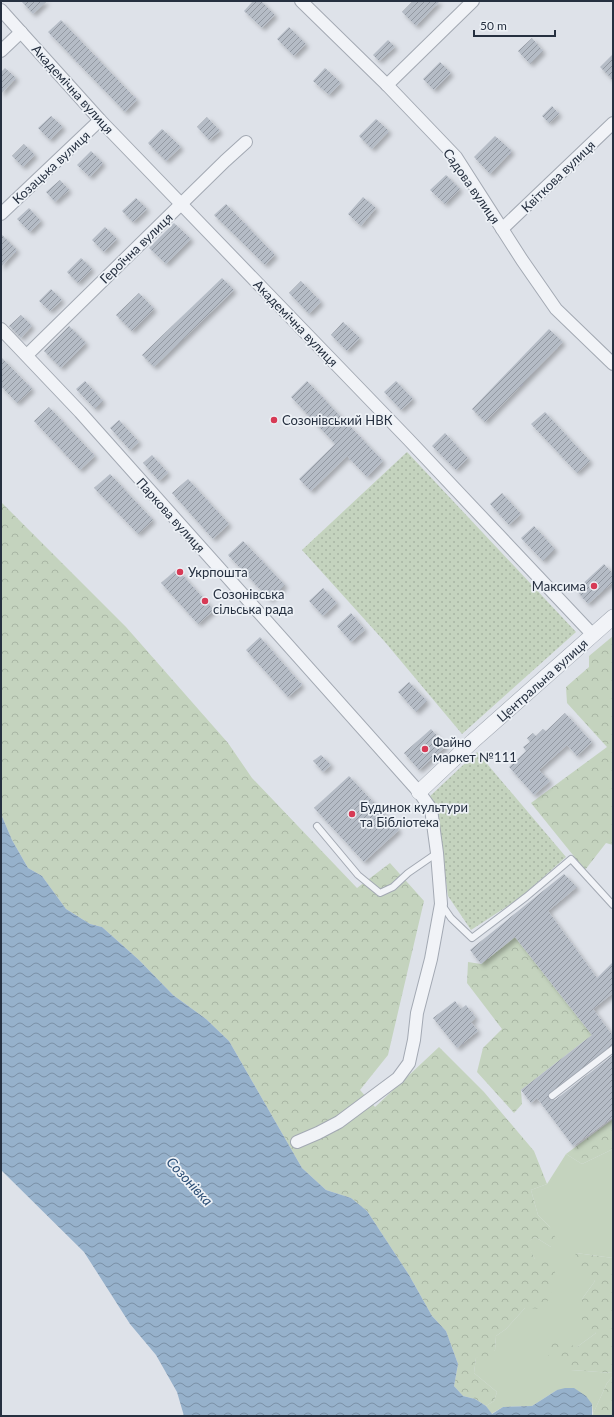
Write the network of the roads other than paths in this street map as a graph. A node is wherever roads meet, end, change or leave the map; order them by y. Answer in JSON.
{"nodes":[{"id":1,"x":301,"y":1,"type":"edge"},
{"id":2,"x":472,"y":1,"type":"edge"},
{"id":3,"x":1,"y":10,"type":"edge"},
{"id":4,"x":21,"y":32,"type":"junction"},
{"id":5,"x":1,"y":51,"type":"edge"},
{"id":6,"x":387,"y":85,"type":"junction"},
{"id":7,"x":100,"y":120,"type":"junction"},
{"id":8,"x":613,"y":123,"type":"edge"},
{"id":9,"x":246,"y":142,"type":"dead end"},
{"id":10,"x":182,"y":204,"type":"junction"},
{"id":11,"x":1,"y":214,"type":"edge"},
{"id":12,"x":502,"y":229,"type":"junction"},
{"id":13,"x":1,"y":329,"type":"edge"},
{"id":14,"x":27,"y":355,"type":"junction"},
{"id":15,"x":613,"y":364,"type":"edge"},
{"id":16,"x":613,"y":617,"type":"edge"},
{"id":17,"x":593,"y":635,"type":"junction"},
{"id":18,"x":419,"y":792,"type":"junction"},
{"id":19,"x":317,"y":826,"type":"dead end"},
{"id":20,"x":437,"y":853,"type":"junction"},
{"id":21,"x":441,"y":904,"type":"junction"},
{"id":22,"x":613,"y":905,"type":"edge"},
{"id":23,"x":613,"y":1049,"type":"edge"},
{"id":24,"x":552,"y":1096,"type":"dead end"},
{"id":25,"x":297,"y":1142,"type":"dead end"}],
"edges":[{"from":1,"to":6,"type":"street","name":"Садова вулиця"},
{"from":2,"to":6,"type":"street"},
{"from":3,"to":4,"type":"street","name":"Академічна вулиця"},
{"from":4,"to":5,"type":"street"},
{"from":4,"to":7,"type":"street","name":"Академічна вулиця"},
{"from":6,"to":12,"type":"street","name":"Садова вулиця"},
{"from":7,"to":10,"type":"street","name":"Академічна вулиця"},
{"from":7,"to":11,"type":"street","name":"Козацька вулиця"},
{"from":8,"to":12,"type":"street","name":"Квіткова вулиця"},
{"from":9,"to":10,"type":"street","name":"Героїчна вулиця"},
{"from":10,"to":14,"type":"street","name":"Героїчна вулиця"},
{"from":10,"to":17,"type":"street","name":"Академічна вулиця"},
{"from":12,"to":15,"type":"street","name":"Садова вулиця"},
{"from":13,"to":14,"type":"street","name":"Паркова вулиця"},
{"from":14,"to":18,"type":"street","name":"Паркова вулиця"},
{"from":16,"to":17,"type":"street","name":"Центральна вулиця"},
{"from":17,"to":18,"type":"street","name":"Центральна вулиця"},
{"from":18,"to":20,"type":"street","name":"Паркова вулиця"},
{"from":19,"to":20,"type":"lane"},
{"from":20,"to":21,"type":"street","name":"Паркова вулиця"},
{"from":21,"to":22,"type":"lane"},
{"from":21,"to":25,"type":"street","name":"Паркова вулиця"},
{"from":23,"to":24,"type":"lane"}]}
